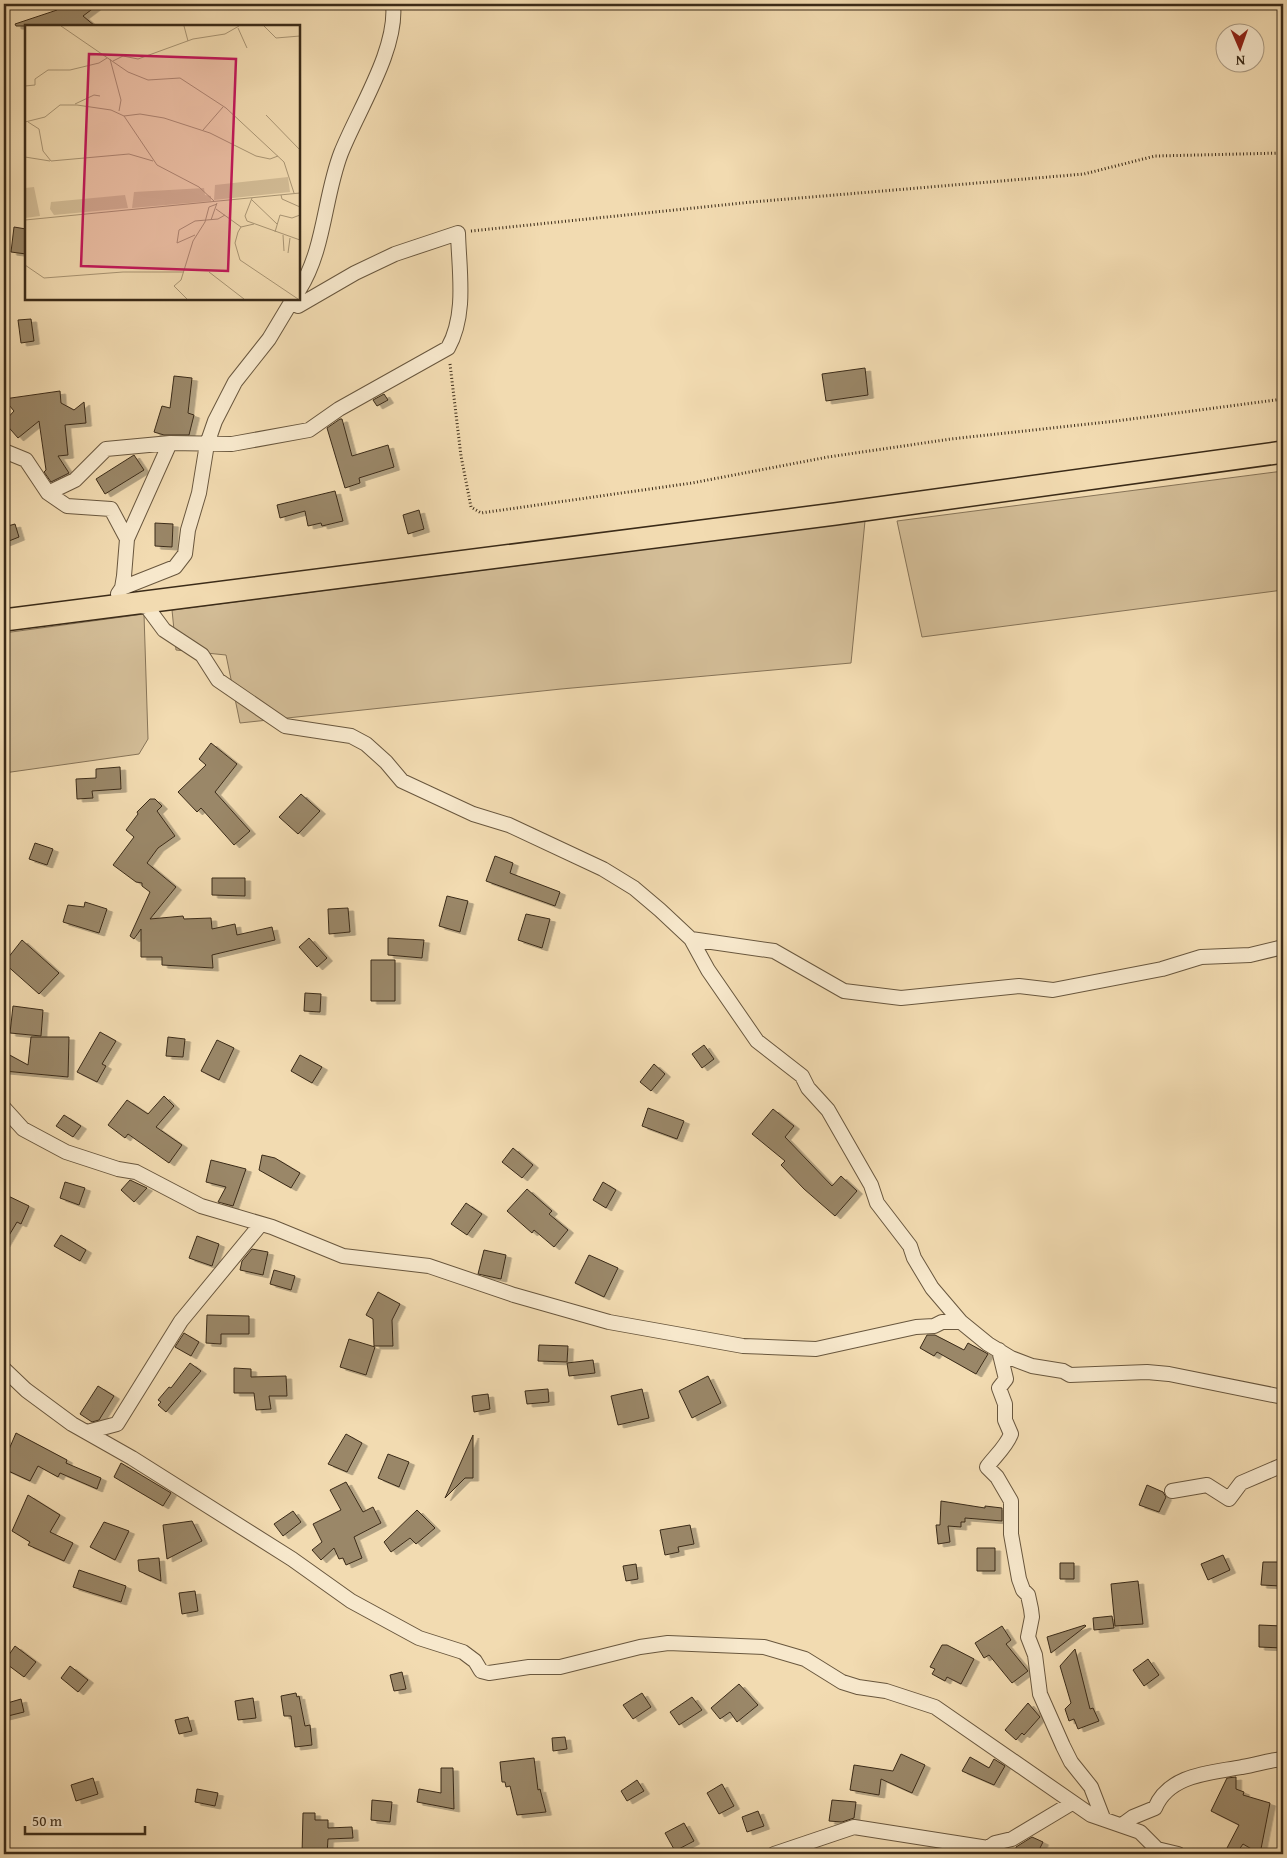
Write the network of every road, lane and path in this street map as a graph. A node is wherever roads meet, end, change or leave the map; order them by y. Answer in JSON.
{"nodes":[{"id":1,"x":393,"y":4,"type":"edge"},
{"id":2,"x":1283,"y":153,"type":"edge"},
{"id":3,"x":458,"y":233,"type":"junction"},
{"id":4,"x":300,"y":288,"type":"edge"},
{"id":5,"x":292,"y":300,"type":"edge"},
{"id":6,"x":448,"y":348,"type":"junction"},
{"id":7,"x":1283,"y":399,"type":"edge"},
{"id":8,"x":170,"y":444,"type":"junction"},
{"id":9,"x":207,"y":444,"type":"junction"},
{"id":10,"x":4,"y":451,"type":"edge"},
{"id":11,"x":1283,"y":452,"type":"edge"},
{"id":12,"x":48,"y":494,"type":"junction"},
{"id":13,"x":126,"y":539,"type":"junction"},
{"id":14,"x":124,"y":599,"type":"junction"},
{"id":15,"x":4,"y":620,"type":"edge"},
{"id":16,"x":691,"y":939,"type":"junction"},
{"id":17,"x":1283,"y":947,"type":"edge"},
{"id":18,"x":4,"y":1108,"type":"edge"},
{"id":19,"x":262,"y":1224,"type":"junction"},
{"id":20,"x":961,"y":1322,"type":"junction"},
{"id":21,"x":999,"y":1350,"type":"junction"},
{"id":22,"x":4,"y":1369,"type":"edge"},
{"id":23,"x":1283,"y":1397,"type":"edge"},
{"id":24,"x":86,"y":1432,"type":"junction"},
{"id":25,"x":1283,"y":1465,"type":"edge"},
{"id":26,"x":1172,"y":1491,"type":"dead end"},
{"id":27,"x":1283,"y":1759,"type":"edge"},
{"id":28,"x":1072,"y":1803,"type":"junction"},
{"id":29,"x":1103,"y":1818,"type":"junction"},
{"id":30,"x":1122,"y":1825,"type":"junction"},
{"id":31,"x":774,"y":1854,"type":"edge"},
{"id":32,"x":1178,"y":1854,"type":"edge"}],
"edges":[{"from":1,"to":4,"type":"street"},
{"from":2,"to":3,"type":"path"},
{"from":3,"to":5,"type":"street"},
{"from":3,"to":6,"type":"street"},
{"from":5,"to":9,"type":"street"},
{"from":6,"to":7,"type":"path"},
{"from":6,"to":9,"type":"street"},
{"from":8,"to":9,"type":"street"},
{"from":8,"to":12,"type":"street"},
{"from":8,"to":13,"type":"street"},
{"from":9,"to":14,"type":"street"},
{"from":10,"to":12,"type":"street"},
{"from":11,"to":14,"type":"main road"},
{"from":12,"to":13,"type":"street"},
{"from":13,"to":14,"type":"street"},
{"from":14,"to":15,"type":"main road"},
{"from":14,"to":16,"type":"street"},
{"from":16,"to":17,"type":"street"},
{"from":16,"to":20,"type":"street"},
{"from":18,"to":19,"type":"street"},
{"from":19,"to":20,"type":"street"},
{"from":19,"to":24,"type":"street"},
{"from":20,"to":21,"type":"street"},
{"from":21,"to":23,"type":"street"},
{"from":21,"to":29,"type":"street"},
{"from":22,"to":24,"type":"street"},
{"from":24,"to":28,"type":"street"},
{"from":25,"to":26,"type":"street"},
{"from":27,"to":30,"type":"street"},
{"from":28,"to":29,"type":"street"},
{"from":28,"to":31,"type":"street"},
{"from":29,"to":30,"type":"street"},
{"from":30,"to":32,"type":"street"}]}
